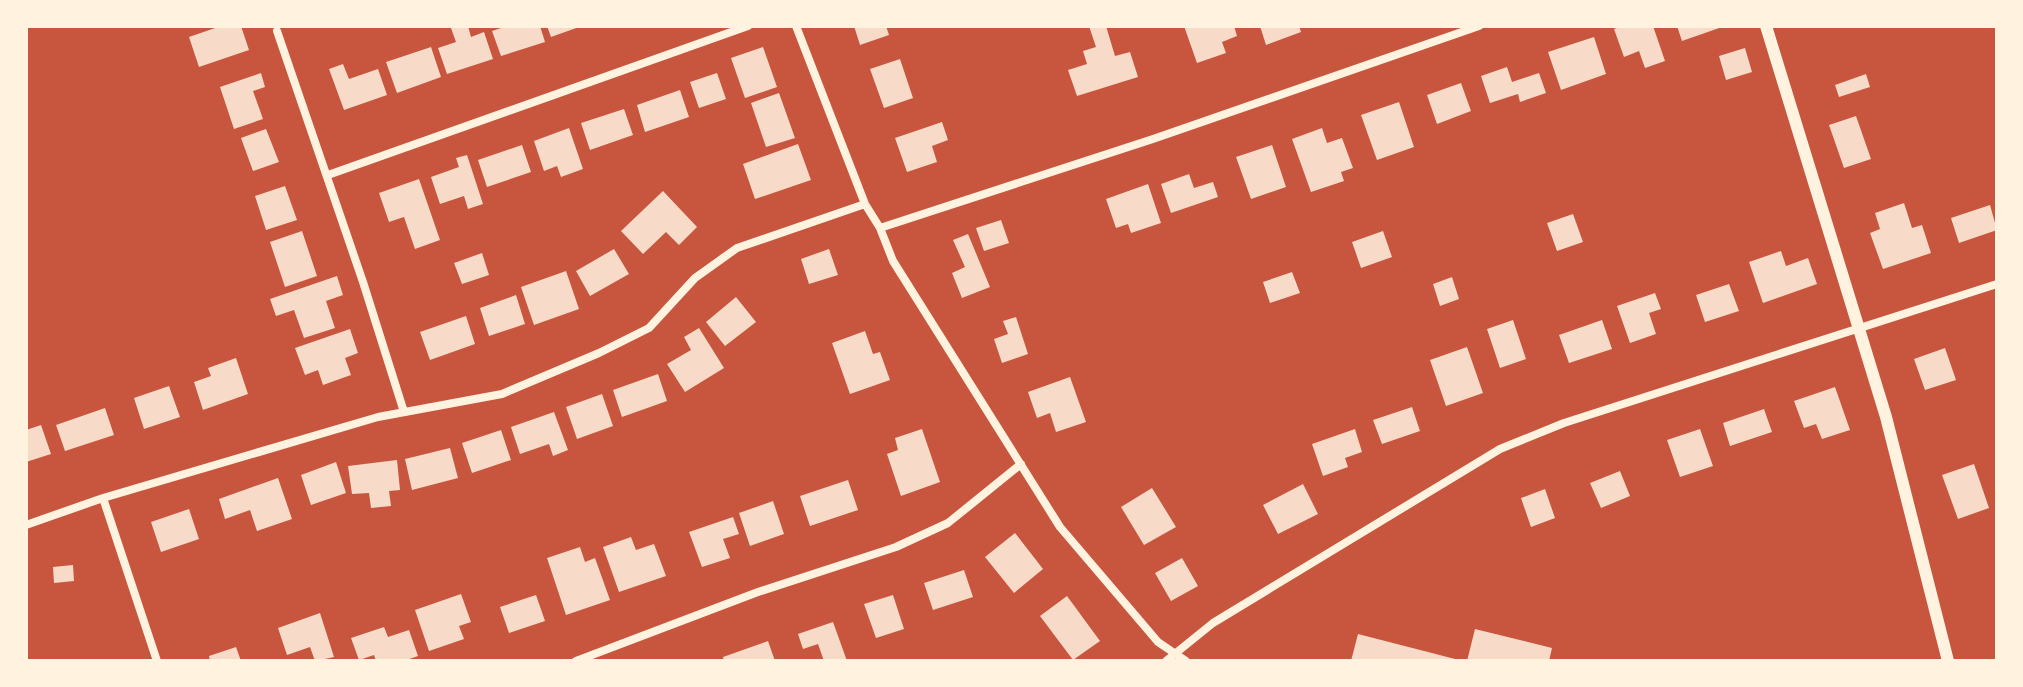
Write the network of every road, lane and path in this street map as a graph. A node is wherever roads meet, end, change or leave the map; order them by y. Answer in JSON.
{"nodes":[{"id":1,"x":748,"y":26,"type":"edge"},
{"id":2,"x":796,"y":26,"type":"edge"},
{"id":3,"x":1479,"y":26,"type":"edge"},
{"id":4,"x":1766,"y":26,"type":"edge"},
{"id":5,"x":277,"y":31,"type":"dead end"},
{"id":6,"x":328,"y":175,"type":"junction"},
{"id":7,"x":865,"y":204,"type":"junction"},
{"id":8,"x":880,"y":228,"type":"junction"},
{"id":9,"x":1997,"y":284,"type":"edge"},
{"id":10,"x":1859,"y":329,"type":"junction"},
{"id":11,"x":404,"y":412,"type":"junction"},
{"id":12,"x":1021,"y":464,"type":"junction"},
{"id":13,"x":103,"y":498,"type":"junction"},
{"id":14,"x":26,"y":525,"type":"edge"},
{"id":15,"x":1181,"y":659,"type":"edge"},
{"id":16,"x":157,"y":661,"type":"edge"},
{"id":17,"x":576,"y":661,"type":"edge"},
{"id":18,"x":1166,"y":661,"type":"edge"},
{"id":19,"x":1948,"y":661,"type":"edge"}],
"edges":[{"from":1,"to":6,"type":"street"},
{"from":2,"to":7,"type":"street"},
{"from":3,"to":8,"type":"street"},
{"from":4,"to":10,"type":"street"},
{"from":5,"to":6,"type":"street"},
{"from":6,"to":11,"type":"street"},
{"from":7,"to":8,"type":"street"},
{"from":7,"to":11,"type":"street"},
{"from":8,"to":12,"type":"street"},
{"from":9,"to":10,"type":"street"},
{"from":10,"to":15,"type":"street"},
{"from":10,"to":19,"type":"street"},
{"from":11,"to":13,"type":"street"},
{"from":12,"to":15,"type":"street"},
{"from":12,"to":17,"type":"street"},
{"from":13,"to":14,"type":"street"},
{"from":13,"to":16,"type":"street"},
{"from":15,"to":18,"type":"street"}]}
